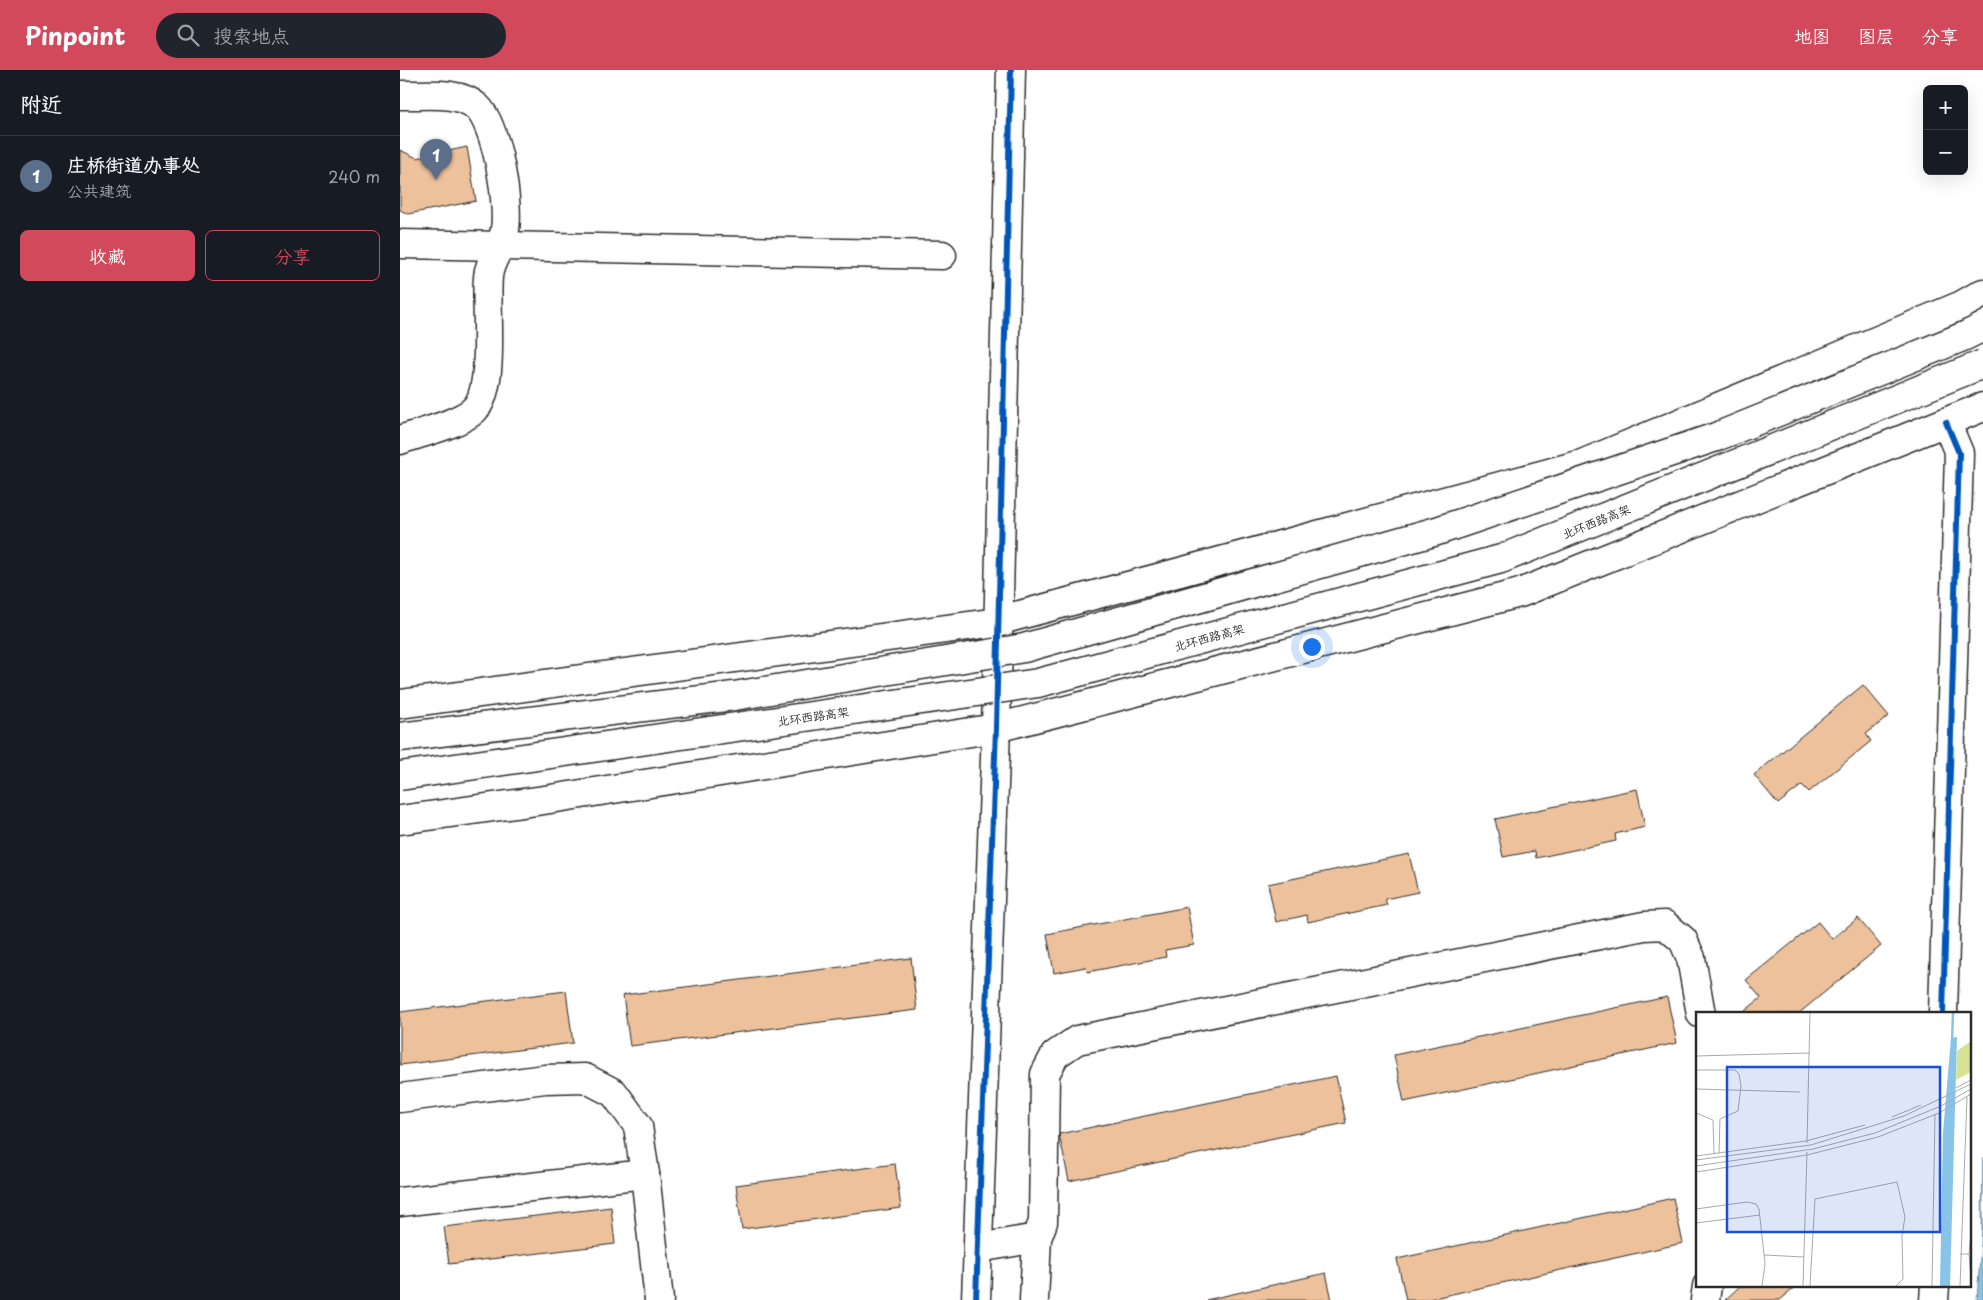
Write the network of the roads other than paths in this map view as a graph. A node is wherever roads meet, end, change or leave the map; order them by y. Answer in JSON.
{"nodes":[{"id":1,"x":1011,"y":70,"type":"edge"},
{"id":2,"x":400,"y":95,"type":"edge"},
{"id":3,"x":400,"y":244,"type":"edge"},
{"id":4,"x":499,"y":246,"type":"junction"},
{"id":5,"x":942,"y":255,"type":"dead end"},
{"id":6,"x":1973,"y":299,"type":"edge"},
{"id":7,"x":1983,"y":327,"type":"edge"},
{"id":8,"x":1983,"y":364,"type":"edge"},
{"id":9,"x":1980,"y":408,"type":"edge"},
{"id":10,"x":1946,"y":422,"type":"junction"},
{"id":11,"x":400,"y":440,"type":"edge"},
{"id":12,"x":998,"y":621,"type":"junction"},
{"id":13,"x":400,"y":704,"type":"edge"},
{"id":14,"x":996,"y":728,"type":"junction"},
{"id":15,"x":400,"y":737,"type":"edge"},
{"id":16,"x":400,"y":776,"type":"edge"},
{"id":17,"x":400,"y":820,"type":"edge"},
{"id":18,"x":1701,"y":1012,"type":"edge"},
{"id":19,"x":1943,"y":1012,"type":"edge"},
{"id":20,"x":400,"y":1098,"type":"edge"},
{"id":21,"x":645,"y":1174,"type":"junction"},
{"id":22,"x":400,"y":1202,"type":"edge"},
{"id":23,"x":1036,"y":1238,"type":"junction"},
{"id":24,"x":978,"y":1248,"type":"junction"},
{"id":25,"x":658,"y":1300,"type":"edge"},
{"id":26,"x":976,"y":1300,"type":"edge"},
{"id":27,"x":1034,"y":1300,"type":"edge"}],
"edges":[{"from":1,"to":12,"type":"main road"},
{"from":2,"to":4,"type":"main road"},
{"from":3,"to":4,"type":"main road"},
{"from":4,"to":5,"type":"main road"},
{"from":4,"to":11,"type":"main road"},
{"from":6,"to":12,"type":"main road"},
{"from":7,"to":15,"type":"main road","bridge":true},
{"from":8,"to":16,"type":"main road","name":"北环西路高架","bridge":true},
{"from":9,"to":10,"type":"main road"},
{"from":10,"to":14,"type":"main road"},
{"from":10,"to":19,"type":"main road"},
{"from":12,"to":13,"type":"main road"},
{"from":12,"to":14,"type":"main road"},
{"from":14,"to":17,"type":"main road"},
{"from":14,"to":24,"type":"main road"},
{"from":18,"to":23,"type":"main road"},
{"from":20,"to":21,"type":"main road"},
{"from":21,"to":22,"type":"main road"},
{"from":21,"to":25,"type":"main road"},
{"from":23,"to":24,"type":"main road"},
{"from":23,"to":27,"type":"main road"},
{"from":24,"to":26,"type":"main road"}]}
